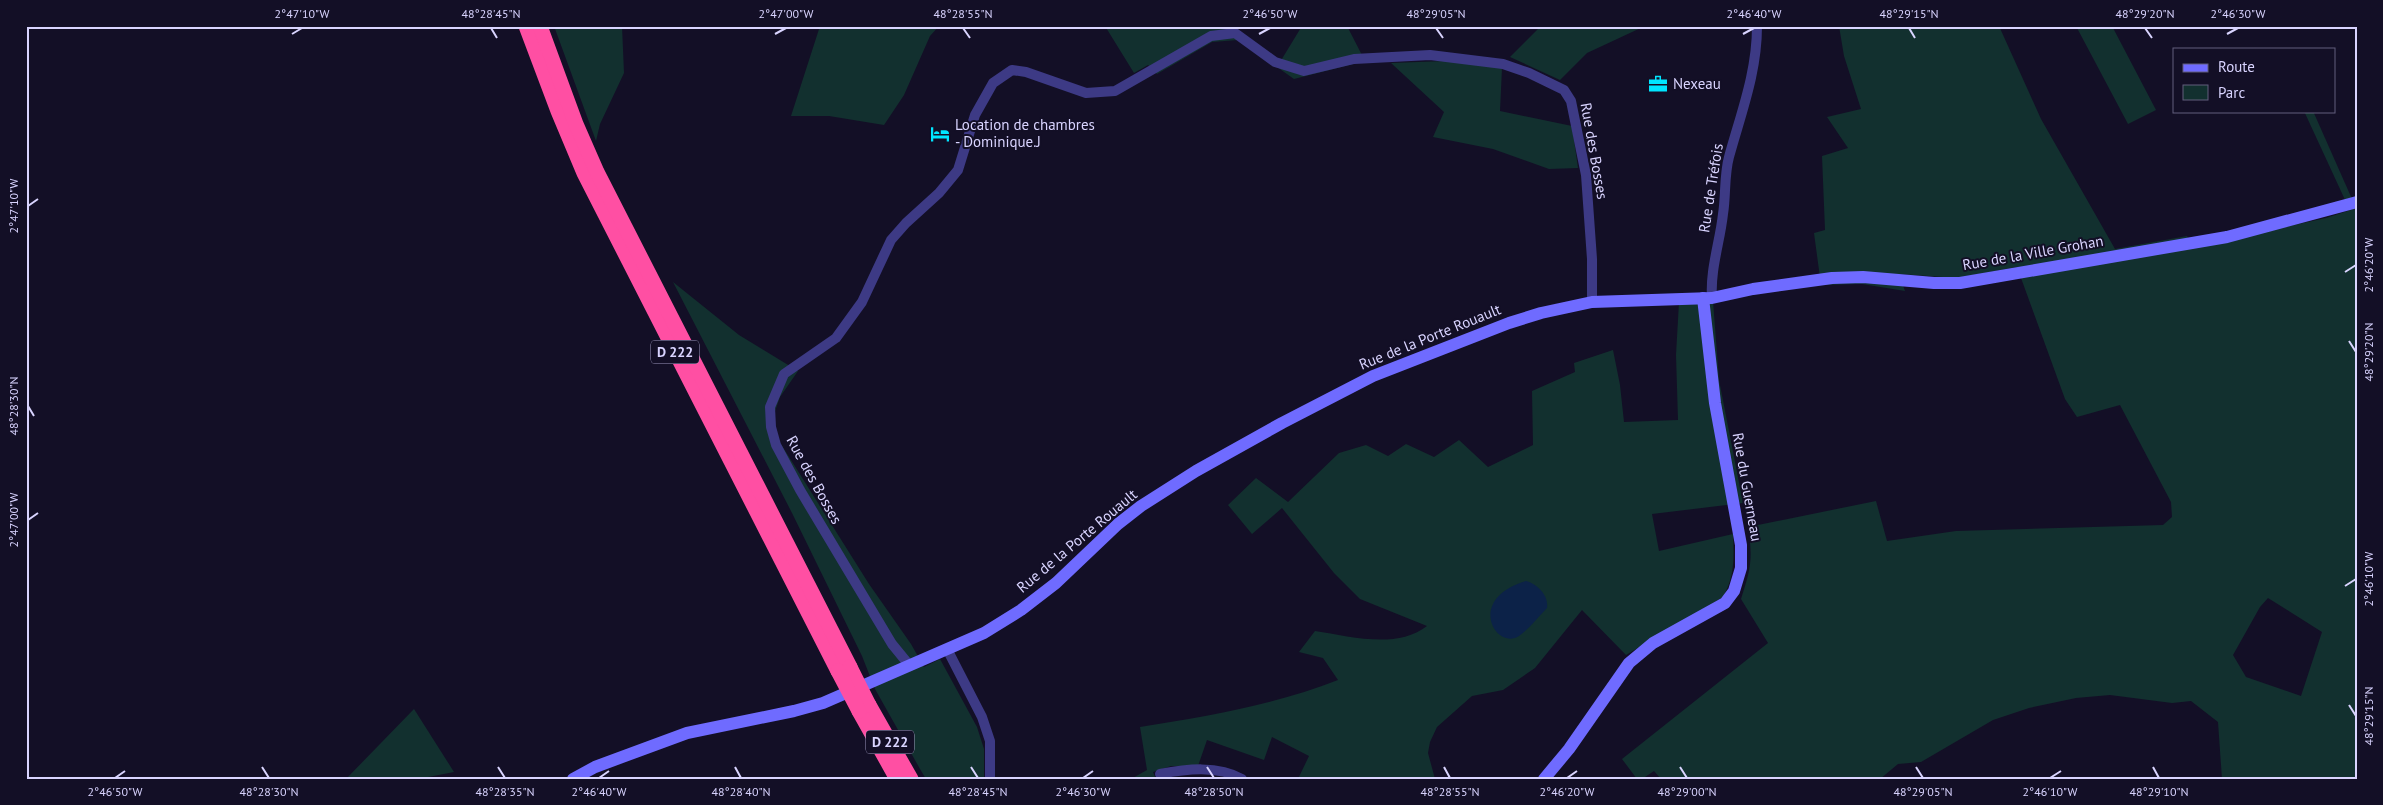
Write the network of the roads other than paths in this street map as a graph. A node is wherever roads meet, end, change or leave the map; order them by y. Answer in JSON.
{"nodes":[{"id":1,"x":526,"y":26,"type":"edge"},
{"id":2,"x":540,"y":26,"type":"edge"},
{"id":3,"x":1757,"y":26,"type":"edge"},
{"id":4,"x":2357,"y":202,"type":"edge"},
{"id":5,"x":1707,"y":298,"type":"junction"},
{"id":6,"x":1592,"y":302,"type":"junction"},
{"id":7,"x":948,"y":649,"type":"junction"},
{"id":8,"x":910,"y":666,"type":"junction"},
{"id":9,"x":844,"y":669,"type":"junction"},
{"id":10,"x":864,"y":708,"type":"junction"},
{"id":11,"x":1160,"y":774,"type":"dead end"},
{"id":12,"x":1545,"y":778,"type":"edge"},
{"id":13,"x":573,"y":779,"type":"edge"},
{"id":14,"x":897,"y":779,"type":"edge"},
{"id":15,"x":912,"y":779,"type":"edge"},
{"id":16,"x":990,"y":779,"type":"edge"},
{"id":17,"x":1242,"y":779,"type":"edge"}],
"edges":[{"from":1,"to":9,"type":"highway","number":"D 222"},
{"from":2,"to":9,"type":"highway","number":"D 222"},
{"from":3,"to":5,"type":"street","name":"Rue de Tréfois"},
{"from":4,"to":5,"type":"street","name":"Rue de la Ville Grohan"},
{"from":5,"to":6,"type":"street","name":"Rue de la Porte Rouault"},
{"from":5,"to":12,"type":"street","name":"Rue du Guerneau"},
{"from":6,"to":7,"type":"street","name":"Rue de la Porte Rouault"},
{"from":6,"to":8,"type":"street","name":"Rue des Bosses"},
{"from":7,"to":8,"type":"street","name":"Rue de la Porte Rouault"},
{"from":7,"to":16,"type":"street"},
{"from":8,"to":13,"type":"street","name":"Rue de la Porte Rouault"},
{"from":9,"to":10,"type":"highway","number":"D 222","bridge":true},
{"from":10,"to":14,"type":"highway","number":"D 222"},
{"from":10,"to":15,"type":"highway","number":"D 222"},
{"from":11,"to":17,"type":"street"}]}
